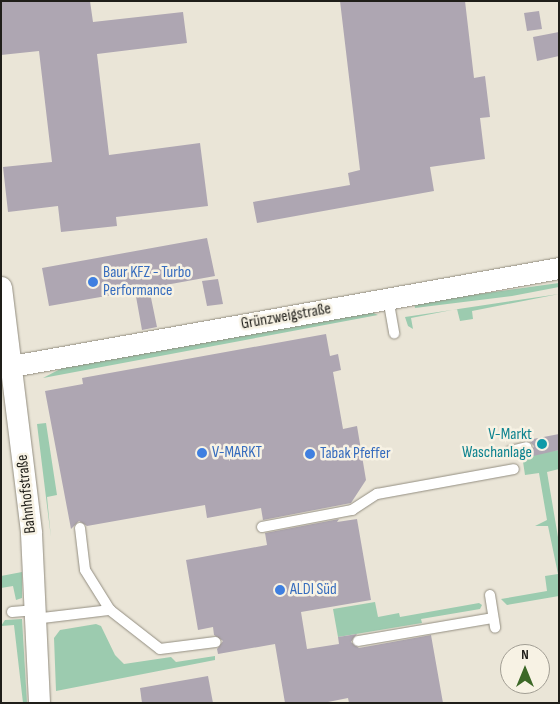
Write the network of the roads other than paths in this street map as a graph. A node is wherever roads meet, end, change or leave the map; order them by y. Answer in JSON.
{"nodes":[{"id":1,"x":559,"y":268,"type":"edge"},
{"id":2,"x":1,"y":287,"type":"edge"},
{"id":3,"x":388,"y":298,"type":"junction"},
{"id":4,"x":394,"y":334,"type":"dead end"},
{"id":5,"x":12,"y":366,"type":"junction"},
{"id":6,"x":527,"y":448,"type":"dead end"},
{"id":7,"x":510,"y":451,"type":"dead end"},
{"id":8,"x":514,"y":469,"type":"dead end"},
{"id":9,"x":262,"y":527,"type":"dead end"},
{"id":10,"x":80,"y":528,"type":"dead end"},
{"id":11,"x":490,"y":595,"type":"dead end"},
{"id":12,"x":110,"y":610,"type":"junction"},
{"id":13,"x":12,"y":612,"type":"dead end"},
{"id":14,"x":34,"y":615,"type":"junction"},
{"id":15,"x":358,"y":641,"type":"dead end"},
{"id":16,"x":216,"y":642,"type":"dead end"},
{"id":17,"x":39,"y":703,"type":"edge"}],
"edges":[{"from":1,"to":3,"type":"street","name":"Grünzweigstraße"},
{"from":2,"to":5,"type":"street","name":"Bahnhofstraße"},
{"from":3,"to":4,"type":"lane"},
{"from":3,"to":5,"type":"street","name":"Grünzweigstraße"},
{"from":5,"to":14,"type":"street","name":"Bahnhofstraße"},
{"from":6,"to":7,"type":"lane"},
{"from":8,"to":9,"type":"lane"},
{"from":10,"to":12,"type":"lane"},
{"from":11,"to":15,"type":"lane"},
{"from":12,"to":14,"type":"lane"},
{"from":12,"to":16,"type":"lane"},
{"from":13,"to":14,"type":"lane"},
{"from":14,"to":17,"type":"street","name":"Bahnhofstraße"}]}
